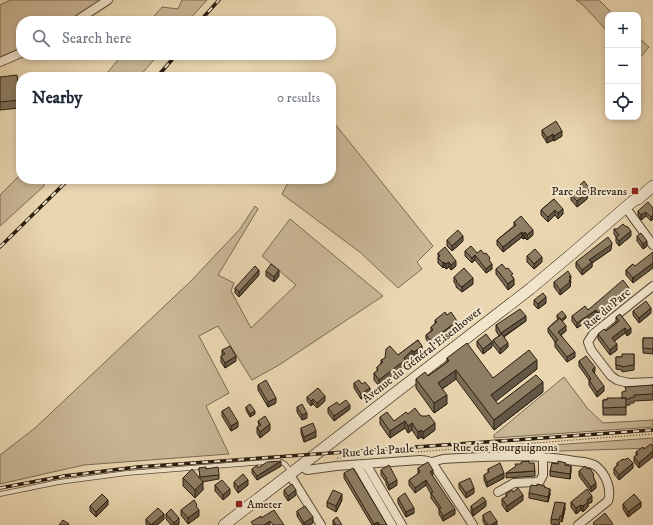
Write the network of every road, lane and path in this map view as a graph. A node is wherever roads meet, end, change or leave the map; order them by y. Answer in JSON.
{"nodes":[{"id":1,"x":108,"y":0,"type":"edge"},
{"id":2,"x":84,"y":16,"type":"edge"},
{"id":3,"x":16,"y":54,"type":"edge"},
{"id":4,"x":0,"y":62,"type":"edge"},
{"id":5,"x":653,"y":181,"type":"edge"},
{"id":6,"x":653,"y":186,"type":"edge"},
{"id":7,"x":629,"y":204,"type":"junction"},
{"id":8,"x":653,"y":245,"type":"edge"},
{"id":9,"x":653,"y":286,"type":"edge"},
{"id":10,"x":653,"y":382,"type":"edge"},
{"id":11,"x":653,"y":434,"type":"edge"},
{"id":12,"x":543,"y":457,"type":"junction"},
{"id":13,"x":432,"y":462,"type":"junction"},
{"id":14,"x":366,"y":464,"type":"junction"},
{"id":15,"x":357,"y":465,"type":"junction"},
{"id":16,"x":324,"y":467,"type":"junction"},
{"id":17,"x":294,"y":471,"type":"junction"},
{"id":18,"x":498,"y":492,"type":"dead end"},
{"id":19,"x":0,"y":494,"type":"edge"},
{"id":20,"x":224,"y":525,"type":"edge"},
{"id":21,"x":321,"y":525,"type":"edge"},
{"id":22,"x":392,"y":525,"type":"edge"},
{"id":23,"x":402,"y":525,"type":"edge"},
{"id":24,"x":473,"y":525,"type":"edge"},
{"id":25,"x":578,"y":525,"type":"edge"}],
"edges":[{"from":1,"to":2,"type":"street"},
{"from":3,"to":4,"type":"street"},
{"from":5,"to":7,"type":"main road","name":"Avenue du Général Eisenhower"},
{"from":6,"to":7,"type":"main road","name":"Avenue du Général Eisenhower"},
{"from":7,"to":8,"type":"street"},
{"from":7,"to":17,"type":"main road","name":"Avenue du Général Eisenhower"},
{"from":9,"to":10,"type":"street","name":"Rue du Parc"},
{"from":11,"to":16,"type":"path"},
{"from":12,"to":13,"type":"street","name":"Rue des Bourguignons"},
{"from":12,"to":18,"type":"street"},
{"from":12,"to":25,"type":"street","name":"Rue des Bourguignons"},
{"from":13,"to":14,"type":"street","name":"Rue de la Paule"},
{"from":13,"to":24,"type":"street"},
{"from":14,"to":15,"type":"street","name":"Rue de la Paule"},
{"from":14,"to":23,"type":"street"},
{"from":15,"to":16,"type":"street","name":"Rue de la Paule"},
{"from":15,"to":22,"type":"street"},
{"from":16,"to":17,"type":"street","name":"Rue de la Paule"},
{"from":17,"to":19,"type":"lane"},
{"from":17,"to":20,"type":"main road","name":"Avenue du Général Eisenhower"},
{"from":17,"to":21,"type":"street"}]}
